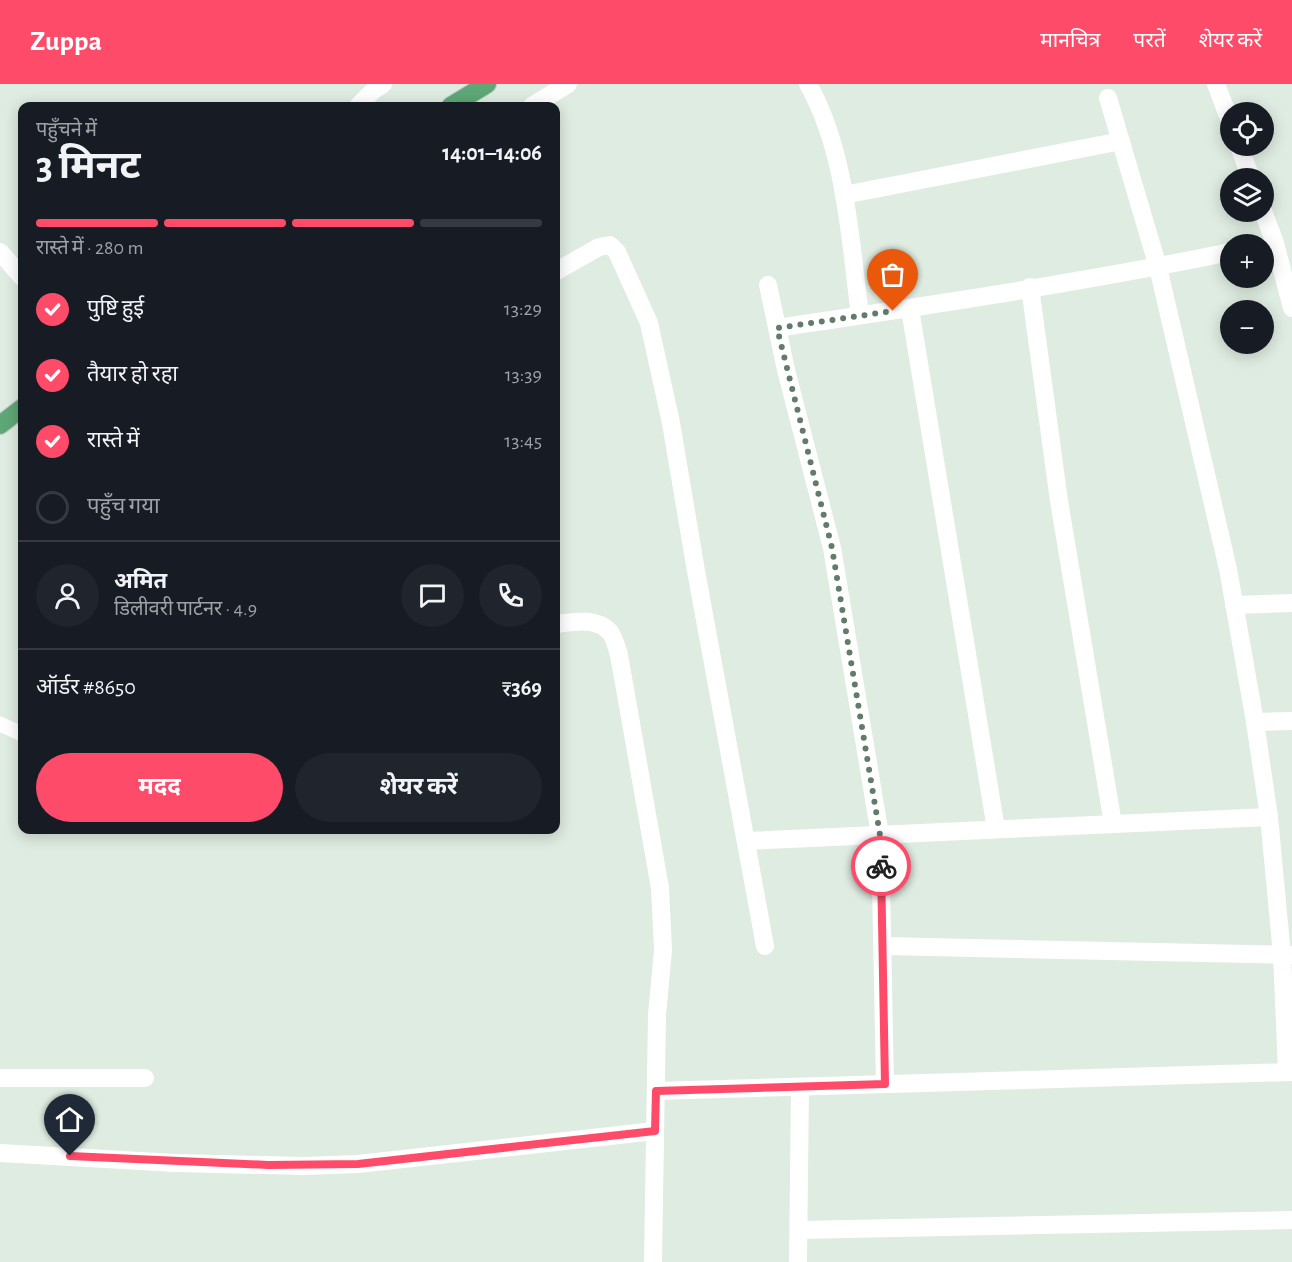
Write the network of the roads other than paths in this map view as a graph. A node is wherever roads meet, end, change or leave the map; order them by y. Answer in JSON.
{"nodes":[{"id":1,"x":383,"y":84,"type":"edge"},
{"id":2,"x":487,"y":84,"type":"edge"},
{"id":3,"x":568,"y":84,"type":"edge"},
{"id":4,"x":808,"y":84,"type":"edge"},
{"id":5,"x":1216,"y":84,"type":"edge"},
{"id":6,"x":1108,"y":98,"type":"dead end"},
{"id":7,"x":362,"y":102,"type":"edge"},
{"id":8,"x":458,"y":102,"type":"edge"},
{"id":9,"x":539,"y":102,"type":"edge"},
{"id":10,"x":1223,"y":102,"type":"edge"},
{"id":11,"x":1121,"y":141,"type":"junction"},
{"id":12,"x":844,"y":195,"type":"junction"},
{"id":13,"x":0,"y":252,"type":"edge"},
{"id":14,"x":1220,"y":254,"type":"edge"},
{"id":15,"x":1274,"y":258,"type":"edge"},
{"id":16,"x":1158,"y":267,"type":"junction"},
{"id":17,"x":560,"y":269,"type":"edge"},
{"id":18,"x":18,"y":272,"type":"edge"},
{"id":19,"x":768,"y":285,"type":"dead end"},
{"id":20,"x":1030,"y":287,"type":"junction"},
{"id":21,"x":1292,"y":308,"type":"edge"},
{"id":22,"x":909,"y":309,"type":"junction"},
{"id":23,"x":860,"y":315,"type":"junction"},
{"id":24,"x":777,"y":328,"type":"junction"},
{"id":25,"x":18,"y":411,"type":"edge"},
{"id":26,"x":0,"y":425,"type":"edge"},
{"id":27,"x":1292,"y":603,"type":"edge"},
{"id":28,"x":1234,"y":605,"type":"junction"},
{"id":29,"x":560,"y":623,"type":"edge"},
{"id":30,"x":1292,"y":721,"type":"edge"},
{"id":31,"x":1256,"y":722,"type":"junction"},
{"id":32,"x":0,"y":723,"type":"edge"},
{"id":33,"x":18,"y":732,"type":"edge"},
{"id":34,"x":1269,"y":817,"type":"junction"},
{"id":35,"x":1113,"y":824,"type":"junction"},
{"id":36,"x":996,"y":829,"type":"junction"},
{"id":37,"x":880,"y":835,"type":"junction"},
{"id":38,"x":746,"y":841,"type":"junction"},
{"id":39,"x":765,"y":946,"type":"dead end"},
{"id":40,"x":884,"y":946,"type":"junction"},
{"id":41,"x":1287,"y":955,"type":"edge"},
{"id":42,"x":1290,"y":1072,"type":"edge"},
{"id":43,"x":0,"y":1078,"type":"edge"},
{"id":44,"x":145,"y":1078,"type":"dead end"},
{"id":45,"x":885,"y":1084,"type":"junction"},
{"id":46,"x":800,"y":1087,"type":"junction"},
{"id":47,"x":656,"y":1091,"type":"junction"},
{"id":48,"x":655,"y":1131,"type":"junction"},
{"id":49,"x":0,"y":1153,"type":"edge"},
{"id":50,"x":1292,"y":1220,"type":"edge"},
{"id":51,"x":799,"y":1230,"type":"junction"},
{"id":52,"x":653,"y":1262,"type":"edge"},
{"id":53,"x":798,"y":1262,"type":"edge"}],
"edges":[{"from":1,"to":7,"type":"street"},
{"from":2,"to":8,"type":"main road"},
{"from":3,"to":9,"type":"street"},
{"from":4,"to":12,"type":"street"},
{"from":5,"to":10,"type":"street"},
{"from":6,"to":11,"type":"street"},
{"from":11,"to":12,"type":"street"},
{"from":11,"to":16,"type":"street"},
{"from":12,"to":23,"type":"street"},
{"from":13,"to":18,"type":"street"},
{"from":14,"to":16,"type":"street"},
{"from":15,"to":21,"type":"street"},
{"from":16,"to":20,"type":"street"},
{"from":16,"to":28,"type":"street"},
{"from":17,"to":38,"type":"street"},
{"from":19,"to":24,"type":"street"},
{"from":20,"to":22,"type":"street"},
{"from":20,"to":35,"type":"street"},
{"from":22,"to":23,"type":"street"},
{"from":22,"to":36,"type":"street"},
{"from":23,"to":24,"type":"street"},
{"from":24,"to":37,"type":"street"},
{"from":25,"to":26,"type":"main road"},
{"from":27,"to":28,"type":"street"},
{"from":28,"to":31,"type":"street"},
{"from":29,"to":47,"type":"street"},
{"from":30,"to":31,"type":"street"},
{"from":31,"to":34,"type":"street"},
{"from":32,"to":33,"type":"lane"},
{"from":34,"to":35,"type":"street"},
{"from":34,"to":41,"type":"street"},
{"from":35,"to":36,"type":"street"},
{"from":36,"to":37,"type":"street"},
{"from":37,"to":38,"type":"street"},
{"from":37,"to":40,"type":"street"},
{"from":38,"to":39,"type":"street"},
{"from":40,"to":41,"type":"street"},
{"from":40,"to":45,"type":"street"},
{"from":41,"to":42,"type":"street"},
{"from":42,"to":45,"type":"street"},
{"from":43,"to":44,"type":"street"},
{"from":45,"to":46,"type":"street"},
{"from":46,"to":47,"type":"street"},
{"from":46,"to":51,"type":"street"},
{"from":47,"to":48,"type":"street"},
{"from":48,"to":49,"type":"street"},
{"from":48,"to":52,"type":"street"},
{"from":50,"to":51,"type":"street"},
{"from":51,"to":53,"type":"street"}]}
